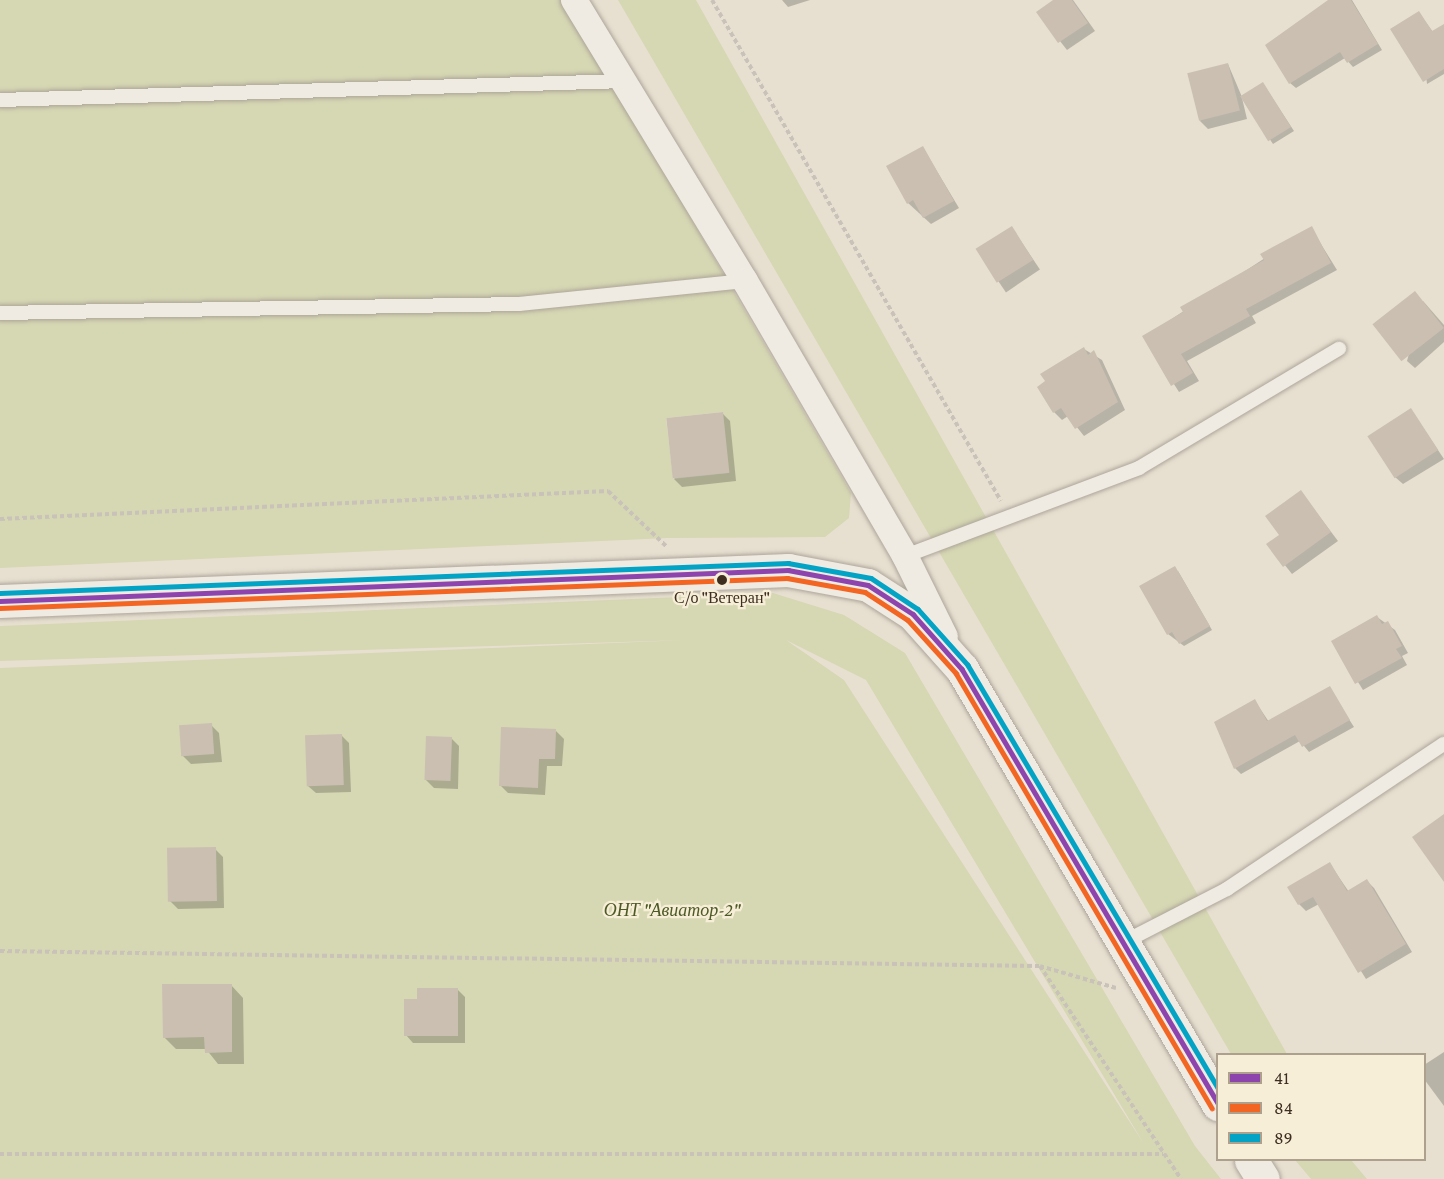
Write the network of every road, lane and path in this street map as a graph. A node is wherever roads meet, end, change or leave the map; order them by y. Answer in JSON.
{"nodes":[{"id":1,"x":574,"y":0,"type":"edge"},
{"id":2,"x":712,"y":0,"type":"edge"},
{"id":3,"x":628,"y":81,"type":"junction"},
{"id":4,"x":0,"y":100,"type":"edge"},
{"id":5,"x":746,"y":280,"type":"junction"},
{"id":6,"x":0,"y":313,"type":"edge"},
{"id":7,"x":1339,"y":349,"type":"dead end"},
{"id":8,"x":1011,"y":518,"type":"junction"},
{"id":9,"x":0,"y":519,"type":"edge"},
{"id":10,"x":905,"y":556,"type":"junction"},
{"id":11,"x":697,"y":575,"type":"junction"},
{"id":12,"x":0,"y":601,"type":"edge"},
{"id":13,"x":962,"y":669,"type":"junction"},
{"id":14,"x":1444,"y":744,"type":"edge"},
{"id":15,"x":1120,"y":944,"type":"junction"},
{"id":16,"x":0,"y":951,"type":"edge"},
{"id":17,"x":1040,"y":966,"type":"junction"},
{"id":18,"x":1149,"y":994,"type":"junction"},
{"id":19,"x":1216,"y":1101,"type":"edge"},
{"id":20,"x":0,"y":1154,"type":"edge"},
{"id":21,"x":1162,"y":1154,"type":"junction"},
{"id":22,"x":1252,"y":1161,"type":"edge"},
{"id":23,"x":1181,"y":1179,"type":"edge"},
{"id":24,"x":1263,"y":1179,"type":"edge"}],
"edges":[{"from":1,"to":3,"type":"street"},
{"from":2,"to":8,"type":"path"},
{"from":3,"to":4,"type":"lane"},
{"from":3,"to":5,"type":"street"},
{"from":5,"to":6,"type":"lane"},
{"from":5,"to":10,"type":"street"},
{"from":7,"to":8,"type":"lane"},
{"from":8,"to":10,"type":"lane"},
{"from":9,"to":11,"type":"path"},
{"from":10,"to":13,"type":"street"},
{"from":11,"to":12,"type":"street"},
{"from":11,"to":13,"type":"street"},
{"from":13,"to":15,"type":"street"},
{"from":14,"to":15,"type":"lane"},
{"from":15,"to":18,"type":"street"},
{"from":16,"to":17,"type":"path"},
{"from":17,"to":18,"type":"path"},
{"from":17,"to":21,"type":"path"},
{"from":18,"to":19,"type":"street"},
{"from":20,"to":21,"type":"path"},
{"from":21,"to":23,"type":"path"},
{"from":22,"to":24,"type":"street"}]}
